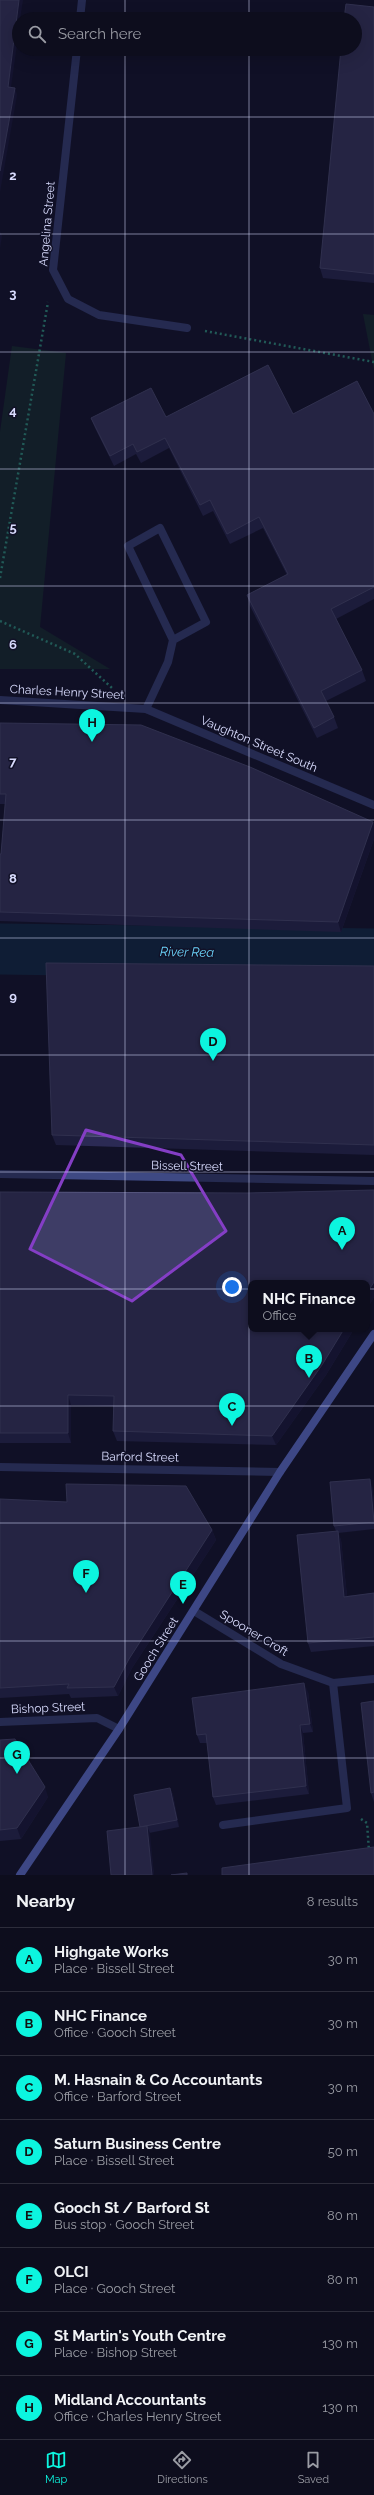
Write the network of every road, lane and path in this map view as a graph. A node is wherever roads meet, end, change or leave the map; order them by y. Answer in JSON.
{"nodes":[{"id":1,"x":82,"y":0,"type":"edge"},
{"id":2,"x":81,"y":12,"type":"edge"},
{"id":3,"x":76,"y":56,"type":"edge"},
{"id":4,"x":53,"y":270,"type":"junction"},
{"id":5,"x":187,"y":328,"type":"joint"},
{"id":6,"x":374,"y":362,"type":"edge"},
{"id":7,"x":0,"y":578,"type":"edge"},
{"id":8,"x":0,"y":621,"type":"edge"},
{"id":9,"x":174,"y":640,"type":"junction"},
{"id":10,"x":0,"y":700,"type":"edge"},
{"id":11,"x":133,"y":708,"type":"junction"},
{"id":12,"x":146,"y":709,"type":"junction"},
{"id":13,"x":374,"y":805,"type":"edge"},
{"id":14,"x":0,"y":1174,"type":"edge"},
{"id":15,"x":374,"y":1181,"type":"edge"},
{"id":16,"x":374,"y":1334,"type":"edge"},
{"id":17,"x":0,"y":1467,"type":"edge"},
{"id":18,"x":280,"y":1472,"type":"junction"},
{"id":19,"x":194,"y":1611,"type":"junction"},
{"id":20,"x":374,"y":1679,"type":"edge"},
{"id":21,"x":333,"y":1683,"type":"junction"},
{"id":22,"x":0,"y":1722,"type":"edge"},
{"id":23,"x":119,"y":1729,"type":"junction"},
{"id":24,"x":346,"y":1808,"type":"junction"},
{"id":25,"x":223,"y":1825,"type":"dead end"},
{"id":26,"x":369,"y":1853,"type":"edge"},
{"id":27,"x":20,"y":1875,"type":"edge"}],
"edges":[{"from":1,"to":2,"type":"street"},
{"from":3,"to":4,"type":"street","name":"Angelina Street"},
{"from":4,"to":5,"type":"street","name":"Angelina Street"},
{"from":4,"to":7,"type":"path"},
{"from":5,"to":6,"type":"path"},
{"from":8,"to":11,"type":"path"},
{"from":9,"to":9,"type":"street"},
{"from":9,"to":12,"type":"street"},
{"from":10,"to":11,"type":"street","name":"Charles Henry Street"},
{"from":11,"to":12,"type":"street","name":"Vaughton Street South"},
{"from":12,"to":13,"type":"street","name":"Vaughton Street South"},
{"from":14,"to":15,"type":"street","name":"Bissell Street"},
{"from":16,"to":18,"type":"street","name":"Gooch Street"},
{"from":17,"to":18,"type":"street","name":"Barford Street"},
{"from":18,"to":19,"type":"street","name":"Gooch Street"},
{"from":19,"to":21,"type":"street","name":"Spooner Croft"},
{"from":19,"to":23,"type":"street","name":"Gooch Street"},
{"from":20,"to":21,"type":"street","name":"Spooner Croft"},
{"from":21,"to":24,"type":"street"},
{"from":22,"to":23,"type":"street","name":"Bishop Street"},
{"from":23,"to":27,"type":"street","name":"Gooch Street"},
{"from":24,"to":25,"type":"street"},
{"from":24,"to":26,"type":"path"}]}
